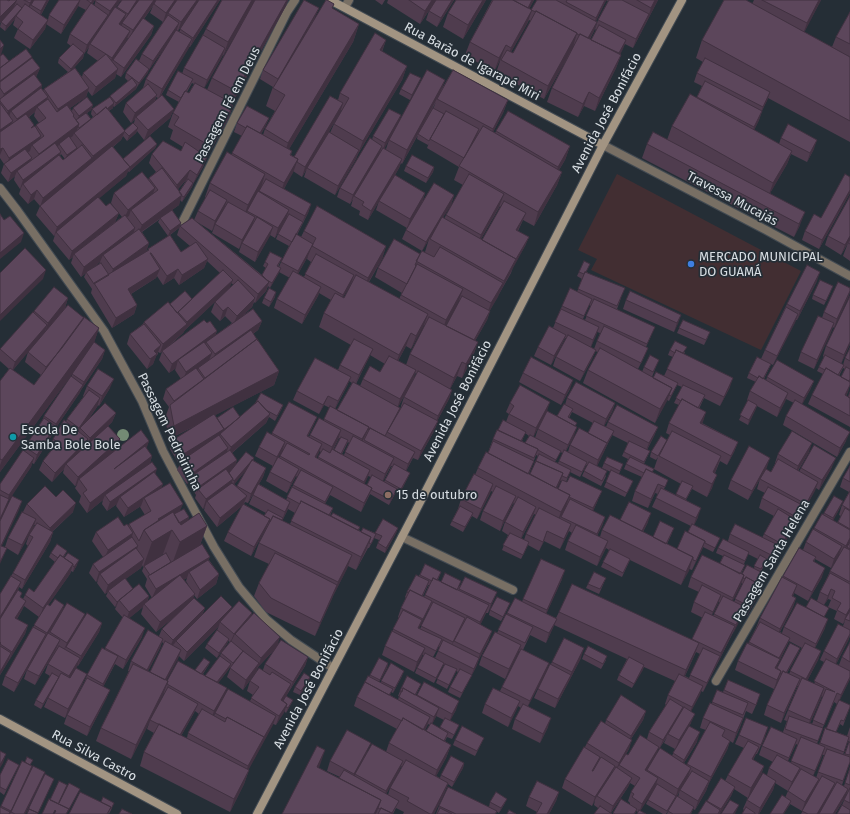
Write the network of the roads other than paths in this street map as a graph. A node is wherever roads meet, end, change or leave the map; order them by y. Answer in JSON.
{"nodes":[{"id":1,"x":295,"y":0,"type":"edge"},
{"id":2,"x":330,"y":0,"type":"edge"},
{"id":3,"x":682,"y":0,"type":"edge"},
{"id":4,"x":347,"y":4,"type":"edge"},
{"id":5,"x":603,"y":145,"type":"junction"},
{"id":6,"x":0,"y":188,"type":"edge"},
{"id":7,"x":183,"y":221,"type":"dead end"},
{"id":8,"x":850,"y":276,"type":"edge"},
{"id":9,"x":850,"y":452,"type":"edge"},
{"id":10,"x":402,"y":537,"type":"junction"},
{"id":11,"x":513,"y":590,"type":"dead end"},
{"id":12,"x":333,"y":668,"type":"junction"},
{"id":13,"x":716,"y":681,"type":"dead end"},
{"id":14,"x":0,"y":719,"type":"edge"},
{"id":15,"x":177,"y":814,"type":"edge"},
{"id":16,"x":257,"y":814,"type":"edge"}],
"edges":[{"from":1,"to":7,"type":"street","name":"Passagem Fé em Deus"},
{"from":2,"to":4,"type":"main road","name":"Rua Barão de Igarapé Miri"},
{"from":3,"to":5,"type":"main road","name":"Avenida José Bonifácio"},
{"from":4,"to":5,"type":"main road","name":"Rua Barão de Igarapé Miri"},
{"from":5,"to":8,"type":"street","name":"Travessa Mucajás"},
{"from":5,"to":10,"type":"main road","name":"Avenida José Bonifácio"},
{"from":6,"to":12,"type":"street","name":"Passagem Pedreirinha"},
{"from":9,"to":13,"type":"street","name":"Passagem Santa Helena"},
{"from":10,"to":11,"type":"street"},
{"from":10,"to":12,"type":"main road","name":"Avenida José Bonifácio"},
{"from":12,"to":16,"type":"main road","name":"Avenida José Bonifácio"},
{"from":14,"to":15,"type":"main road","name":"Rua Silva Castro"}]}
